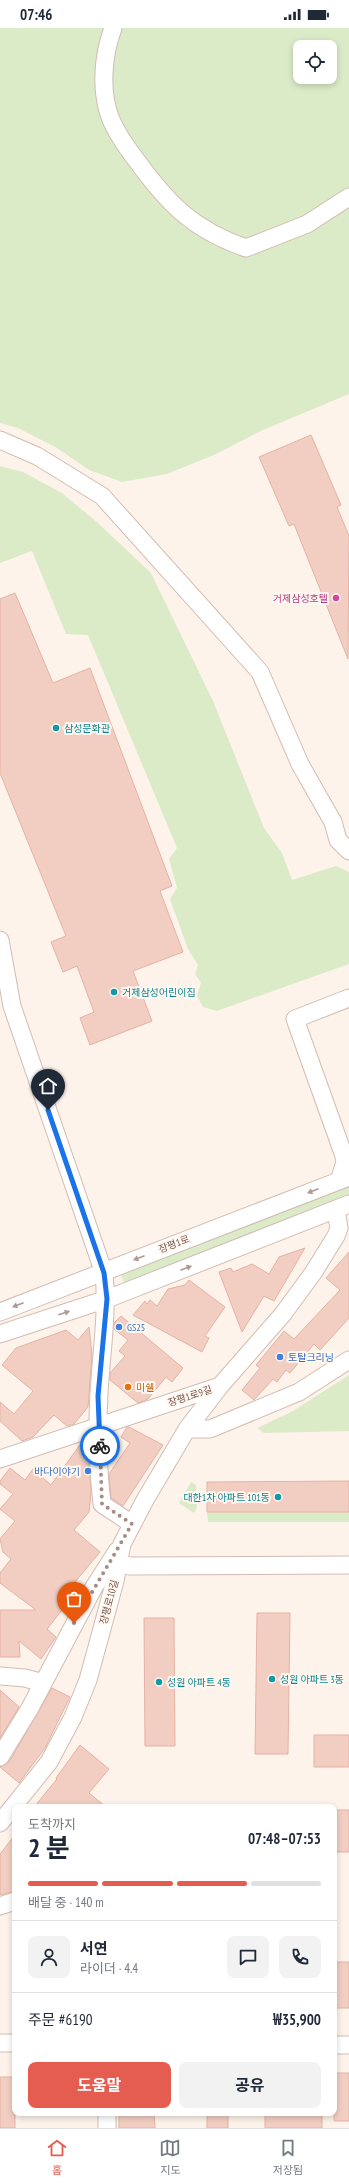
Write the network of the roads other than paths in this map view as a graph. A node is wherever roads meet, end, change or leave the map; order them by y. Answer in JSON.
{"nodes":[{"id":1,"x":113,"y":28,"type":"edge"},
{"id":2,"x":349,"y":197,"type":"edge"},
{"id":3,"x":0,"y":440,"type":"edge"},
{"id":4,"x":349,"y":851,"type":"edge"},
{"id":5,"x":0,"y":940,"type":"edge"},
{"id":6,"x":349,"y":998,"type":"edge"},
{"id":7,"x":298,"y":1018,"type":"junction"},
{"id":8,"x":349,"y":1142,"type":"edge"},
{"id":9,"x":344,"y":1179,"type":"edge"},
{"id":10,"x":342,"y":1207,"type":"edge"},
{"id":11,"x":104,"y":1273,"type":"junction"},
{"id":12,"x":107,"y":1299,"type":"junction"},
{"id":13,"x":0,"y":1312,"type":"edge"},
{"id":14,"x":0,"y":1334,"type":"edge"},
{"id":15,"x":349,"y":1360,"type":"edge"},
{"id":16,"x":220,"y":1386,"type":"junction"},
{"id":17,"x":99,"y":1426,"type":"junction"},
{"id":18,"x":187,"y":1429,"type":"junction"},
{"id":19,"x":0,"y":1459,"type":"edge"},
{"id":20,"x":132,"y":1524,"type":"junction"},
{"id":21,"x":122,"y":1544,"type":"junction"},
{"id":22,"x":119,"y":1563,"type":"junction"},
{"id":23,"x":349,"y":1565,"type":"edge"},
{"id":24,"x":0,"y":1676,"type":"edge"},
{"id":25,"x":43,"y":1683,"type":"junction"},
{"id":26,"x":0,"y":1757,"type":"edge"},
{"id":27,"x":12,"y":1804,"type":"edge"},
{"id":28,"x":9,"y":1808,"type":"edge"},
{"id":29,"x":0,"y":1824,"type":"edge"},
{"id":30,"x":12,"y":1902,"type":"edge"},
{"id":31,"x":0,"y":1906,"type":"edge"},
{"id":32,"x":0,"y":2043,"type":"edge"},
{"id":33,"x":12,"y":2043,"type":"edge"},
{"id":34,"x":337,"y":2045,"type":"edge"},
{"id":35,"x":349,"y":2045,"type":"edge"},
{"id":36,"x":107,"y":2116,"type":"edge"},
{"id":37,"x":106,"y":2128,"type":"edge"}],
"edges":[{"from":1,"to":2,"type":"street"},
{"from":3,"to":4,"type":"street"},
{"from":5,"to":11,"type":"street"},
{"from":6,"to":7,"type":"street"},
{"from":7,"to":8,"type":"street"},
{"from":7,"to":9,"type":"street"},
{"from":9,"to":11,"type":"street","name":"장평1로","one_way":true},
{"from":12,"to":10,"type":"street","one_way":true},
{"from":10,"to":16,"type":"street","name":"장평1로9길"},
{"from":11,"to":12,"type":"street"},
{"from":11,"to":13,"type":"street","name":"장평1로","one_way":true},
{"from":14,"to":12,"type":"street","one_way":true},
{"from":12,"to":17,"type":"street"},
{"from":15,"to":18,"type":"street"},
{"from":16,"to":17,"type":"street","name":"장평1로9길"},
{"from":16,"to":18,"type":"street","name":"장평로10길"},
{"from":17,"to":19,"type":"street","name":"장평1로9길"},
{"from":17,"to":20,"type":"street"},
{"from":18,"to":20,"type":"street","name":"장평로10길"},
{"from":20,"to":21,"type":"street","name":"장평로10길"},
{"from":21,"to":22,"type":"street","name":"장평로10길"},
{"from":21,"to":25,"type":"street"},
{"from":22,"to":23,"type":"street"},
{"from":22,"to":27,"type":"street","name":"장평로10길"},
{"from":24,"to":25,"type":"street"},
{"from":25,"to":26,"type":"street"},
{"from":28,"to":29,"type":"street","name":"장평로10길"},
{"from":30,"to":31,"type":"street"},
{"from":32,"to":33,"type":"street"},
{"from":34,"to":35,"type":"street"},
{"from":36,"to":37,"type":"street"}]}
